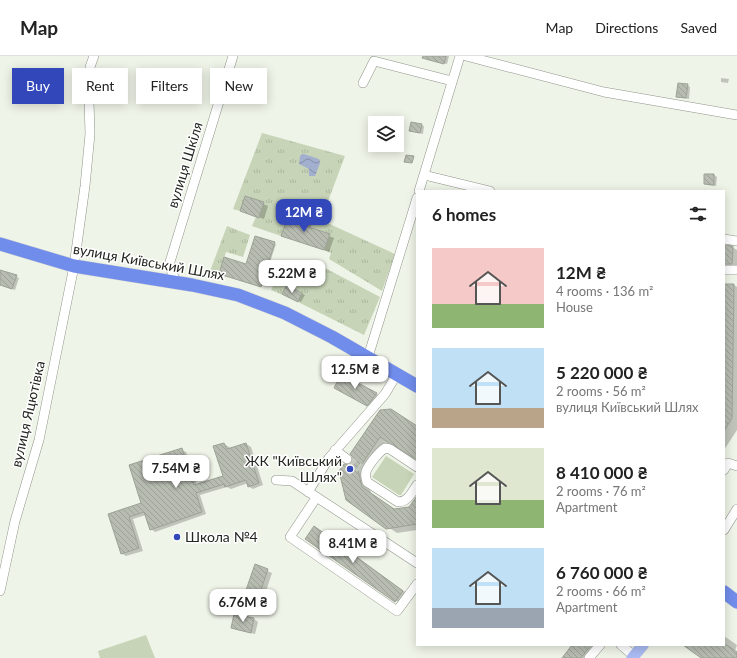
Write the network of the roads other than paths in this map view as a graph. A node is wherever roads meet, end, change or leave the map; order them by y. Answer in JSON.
{"nodes":[{"id":1,"x":94,"y":56,"type":"edge"},
{"id":2,"x":233,"y":56,"type":"edge"},
{"id":3,"x":460,"y":56,"type":"edge"},
{"id":4,"x":466,"y":56,"type":"edge"},
{"id":5,"x":452,"y":81,"type":"junction"},
{"id":6,"x":363,"y":83,"type":"dead end"},
{"id":7,"x":737,"y":115,"type":"edge"},
{"id":8,"x":424,"y":175,"type":"junction"},
{"id":9,"x":419,"y":190,"type":"edge"},
{"id":10,"x":486,"y":190,"type":"edge"},
{"id":11,"x":416,"y":201,"type":"edge"},
{"id":12,"x":725,"y":239,"type":"edge"},
{"id":13,"x":737,"y":241,"type":"edge"},
{"id":14,"x":0,"y":244,"type":"edge"},
{"id":15,"x":74,"y":266,"type":"junction"},
{"id":16,"x":725,"y":270,"type":"edge"},
{"id":17,"x":737,"y":270,"type":"edge"},
{"id":18,"x":176,"y":282,"type":"junction"},
{"id":19,"x":368,"y":357,"type":"junction"},
{"id":20,"x":397,"y":374,"type":"junction"},
{"id":21,"x":416,"y":385,"type":"edge"},
{"id":22,"x":335,"y":450,"type":"junction"},
{"id":23,"x":347,"y":459,"type":"tunnel mouth"},
{"id":24,"x":416,"y":466,"type":"edge"},
{"id":25,"x":276,"y":480,"type":"dead end"},
{"id":26,"x":416,"y":486,"type":"edge"},
{"id":27,"x":308,"y":492,"type":"junction"},
{"id":28,"x":316,"y":498,"type":"junction"},
{"id":29,"x":737,"y":509,"type":"edge"},
{"id":30,"x":733,"y":524,"type":"edge"},
{"id":31,"x":416,"y":562,"type":"edge"},
{"id":32,"x":416,"y":585,"type":"edge"},
{"id":33,"x":0,"y":591,"type":"edge"},
{"id":34,"x":725,"y":593,"type":"edge"},
{"id":35,"x":737,"y":602,"type":"edge"},
{"id":36,"x":599,"y":646,"type":"edge"},
{"id":37,"x":622,"y":646,"type":"edge"},
{"id":38,"x":642,"y":646,"type":"edge"},
{"id":39,"x":633,"y":657,"type":"edge"},
{"id":40,"x":589,"y":658,"type":"edge"}],
"edges":[{"from":1,"to":15,"type":"street","name":"вулиця Яцютівка"},
{"from":2,"to":18,"type":"street","name":"вулиця Шкіля"},
{"from":3,"to":5,"type":"street"},
{"from":4,"to":7,"type":"street"},
{"from":5,"to":6,"type":"street"},
{"from":5,"to":8,"type":"street"},
{"from":8,"to":9,"type":"street"},
{"from":8,"to":10,"type":"street"},
{"from":11,"to":19,"type":"street"},
{"from":12,"to":13,"type":"street"},
{"from":14,"to":15,"type":"highway","name":"вулиця Київський Шлях"},
{"from":15,"to":18,"type":"highway","name":"вулиця Київський Шлях"},
{"from":15,"to":33,"type":"street","name":"вулиця Яцютівка"},
{"from":16,"to":17,"type":"street"},
{"from":18,"to":19,"type":"highway","name":"вулиця Київський Шлях"},
{"from":19,"to":20,"type":"highway","name":"вулиця Київський Шлях"},
{"from":20,"to":21,"type":"highway","name":"вулиця Київський Шлях"},
{"from":20,"to":22,"type":"street"},
{"from":22,"to":23,"type":"street"},
{"from":22,"to":27,"type":"street"},
{"from":24,"to":26,"type":"street"},
{"from":25,"to":27,"type":"street"},
{"from":27,"to":28,"type":"street"},
{"from":28,"to":31,"type":"street"},
{"from":28,"to":32,"type":"street"},
{"from":29,"to":30,"type":"street"},
{"from":34,"to":35,"type":"highway"},
{"from":36,"to":40,"type":"street"},
{"from":37,"to":39,"type":"street"},
{"from":38,"to":39,"type":"main road"}]}
